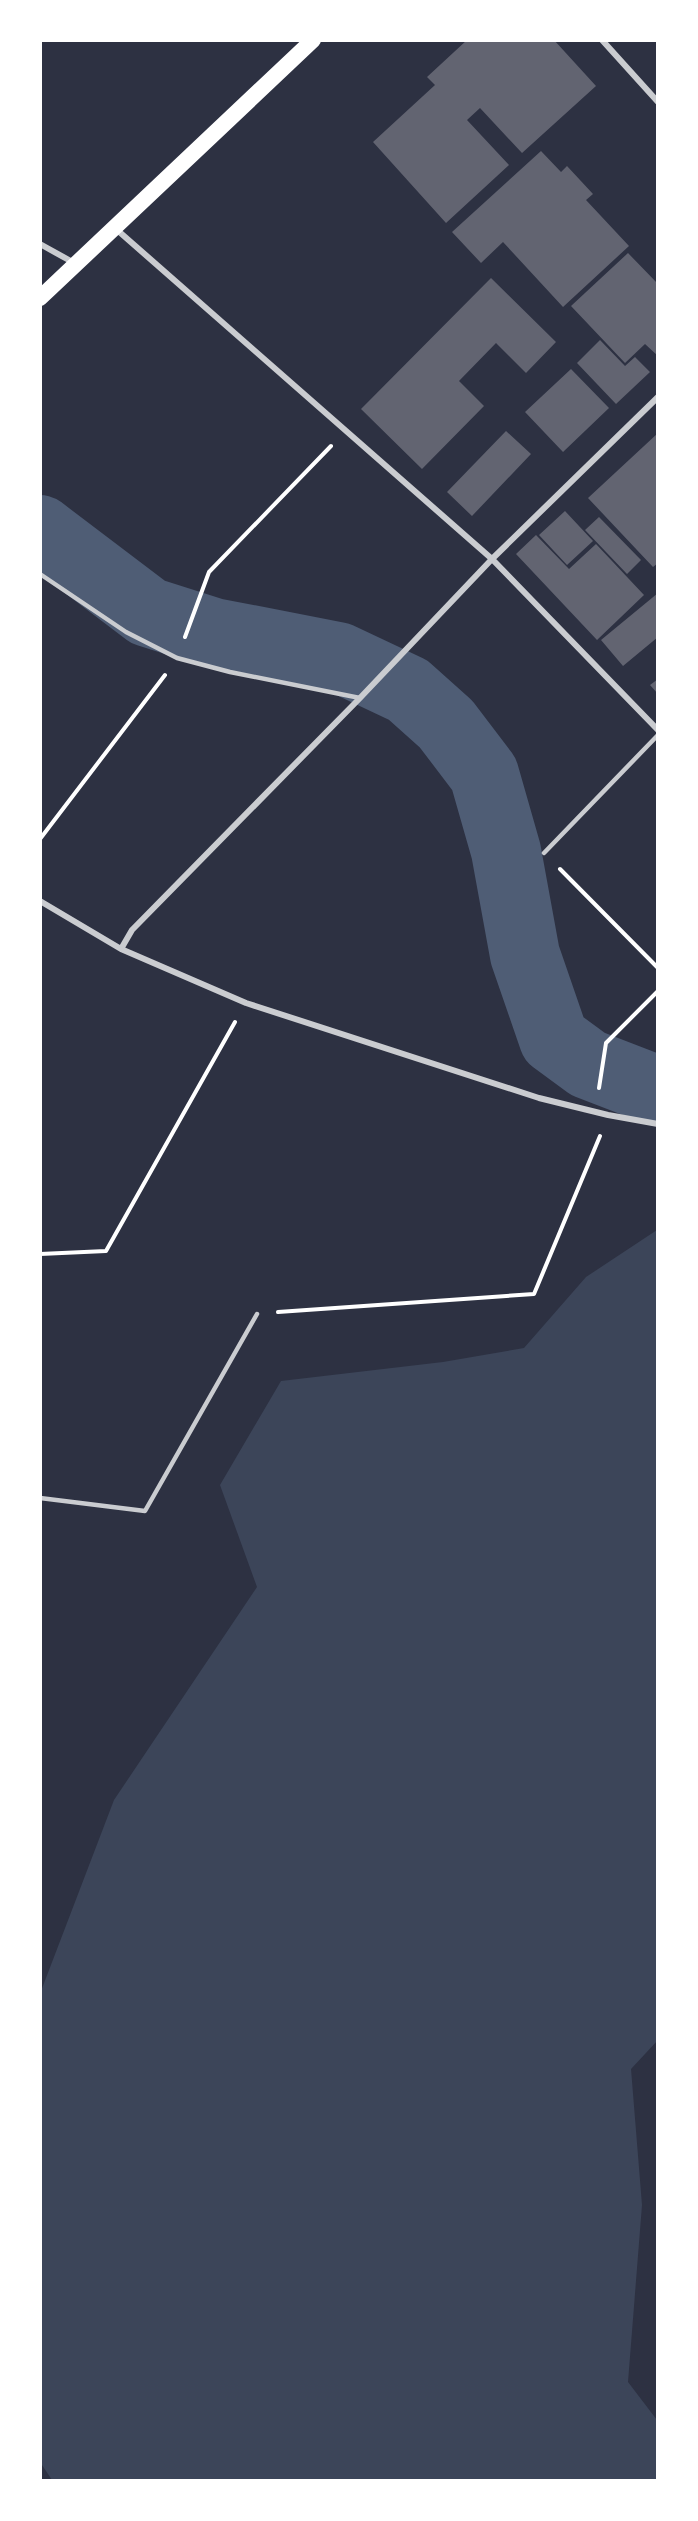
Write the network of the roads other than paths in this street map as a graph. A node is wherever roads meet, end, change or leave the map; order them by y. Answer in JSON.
{"nodes":[{"id":1,"x":314,"y":40,"type":"edge"},
{"id":2,"x":602,"y":40,"type":"edge"},
{"id":3,"x":657,"y":102,"type":"edge"},
{"id":4,"x":115,"y":228,"type":"junction"},
{"id":5,"x":40,"y":244,"type":"edge"},
{"id":6,"x":76,"y":264,"type":"junction"},
{"id":7,"x":40,"y":298,"type":"edge"},
{"id":8,"x":657,"y":397,"type":"edge"},
{"id":9,"x":492,"y":559,"type":"junction"},
{"id":10,"x":40,"y":574,"type":"edge"},
{"id":11,"x":360,"y":698,"type":"junction"},
{"id":12,"x":657,"y":730,"type":"edge"},
{"id":13,"x":657,"y":735,"type":"edge"},
{"id":14,"x":544,"y":854,"type":"road end"},
{"id":15,"x":40,"y":901,"type":"edge"},
{"id":16,"x":121,"y":949,"type":"junction"},
{"id":17,"x":657,"y":1124,"type":"edge"},
{"id":18,"x":257,"y":1314,"type":"road end"},
{"id":19,"x":40,"y":1498,"type":"edge"}],
"edges":[{"from":1,"to":4,"type":"highway"},
{"from":2,"to":3,"type":"street"},
{"from":4,"to":6,"type":"highway"},
{"from":4,"to":9,"type":"street"},
{"from":5,"to":6,"type":"street"},
{"from":6,"to":7,"type":"highway"},
{"from":8,"to":9,"type":"street"},
{"from":9,"to":11,"type":"street"},
{"from":9,"to":12,"type":"street"},
{"from":10,"to":11,"type":"lane"},
{"from":11,"to":16,"type":"street"},
{"from":13,"to":14,"type":"lane"},
{"from":15,"to":16,"type":"street"},
{"from":16,"to":17,"type":"street"},
{"from":18,"to":19,"type":"lane"}]}
